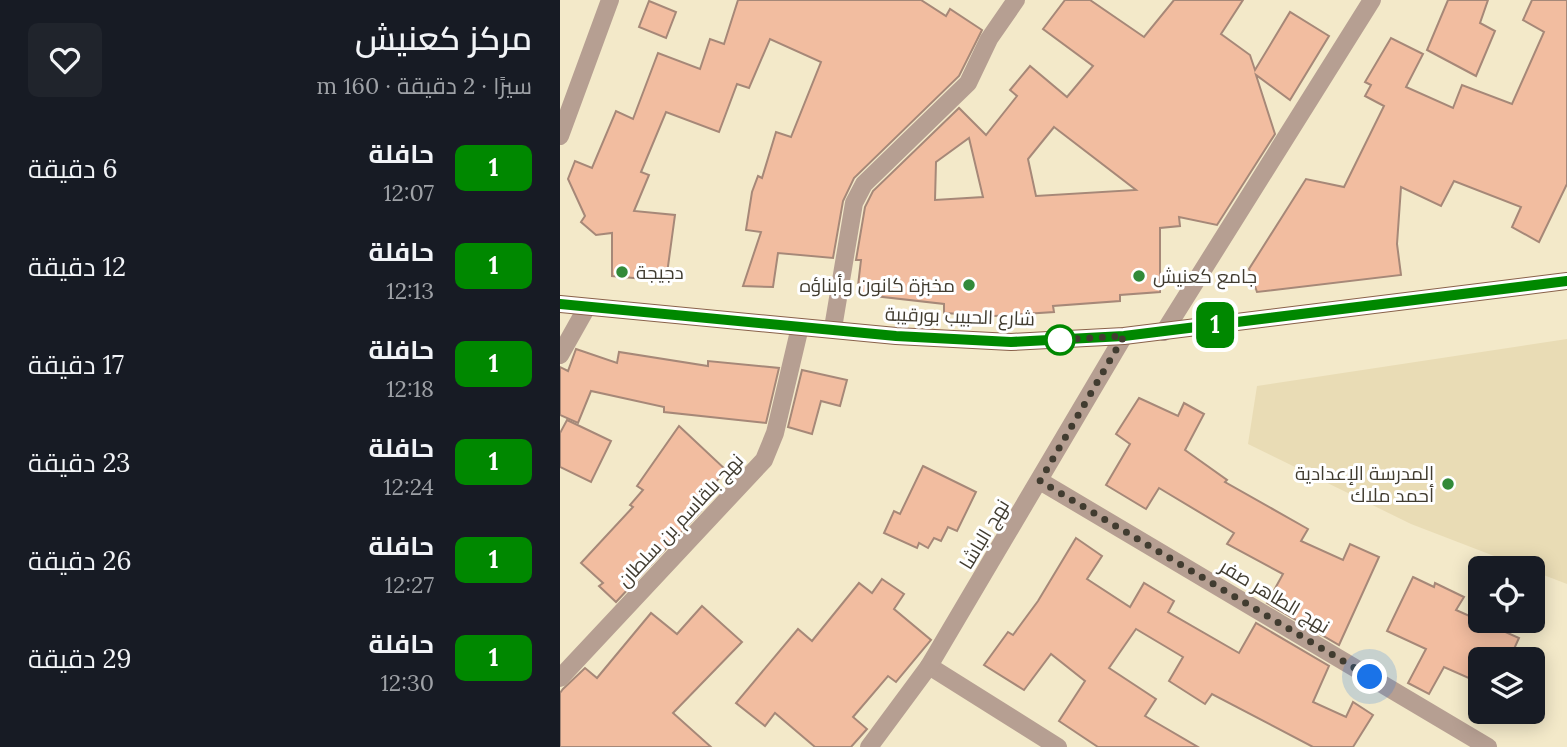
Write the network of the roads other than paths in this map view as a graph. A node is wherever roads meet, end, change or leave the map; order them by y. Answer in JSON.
{"nodes":[{"id":1,"x":610,"y":0,"type":"edge"},
{"id":2,"x":1016,"y":0,"type":"edge"},
{"id":3,"x":1372,"y":0,"type":"edge"},
{"id":4,"x":560,"y":136,"type":"edge"},
{"id":5,"x":1567,"y":281,"type":"edge"},
{"id":6,"x":560,"y":304,"type":"edge"},
{"id":7,"x":587,"y":307,"type":"junction"},
{"id":8,"x":800,"y":327,"type":"junction"},
{"id":9,"x":833,"y":328,"type":"junction"},
{"id":10,"x":1164,"y":332,"type":"junction"},
{"id":11,"x":1124,"y":336,"type":"junction"},
{"id":12,"x":560,"y":355,"type":"edge"},
{"id":13,"x":1040,"y":481,"type":"junction"},
{"id":14,"x":929,"y":666,"type":"junction"},
{"id":15,"x":560,"y":678,"type":"edge"},
{"id":16,"x":869,"y":747,"type":"edge"},
{"id":17,"x":1058,"y":747,"type":"edge"},
{"id":18,"x":1489,"y":747,"type":"edge"}],
"edges":[{"from":1,"to":4,"type":"street"},
{"from":2,"to":9,"type":"street"},
{"from":3,"to":10,"type":"street"},
{"from":5,"to":10,"type":"main road","name":"شارع الحبيب بورقيبة"},
{"from":6,"to":7,"type":"main road","name":"شارع الحبيب بورقيبة"},
{"from":7,"to":8,"type":"main road","name":"شارع الحبيب بورقيبة"},
{"from":7,"to":12,"type":"street"},
{"from":8,"to":9,"type":"main road","name":"شارع الحبيب بورقيبة"},
{"from":8,"to":15,"type":"street","name":"نهج بلقاسم بن سلطان"},
{"from":9,"to":11,"type":"main road","name":"شارع الحبيب بورقيبة"},
{"from":10,"to":11,"type":"main road","name":"شارع الحبيب بورقيبة"},
{"from":11,"to":13,"type":"street","name":"نهج الباشا"},
{"from":13,"to":14,"type":"street","name":"نهج الباشا"},
{"from":13,"to":18,"type":"street","name":"نهج الطاهر صفر"},
{"from":14,"to":16,"type":"street","name":"نهج الباشا"},
{"from":14,"to":17,"type":"street"}]}
